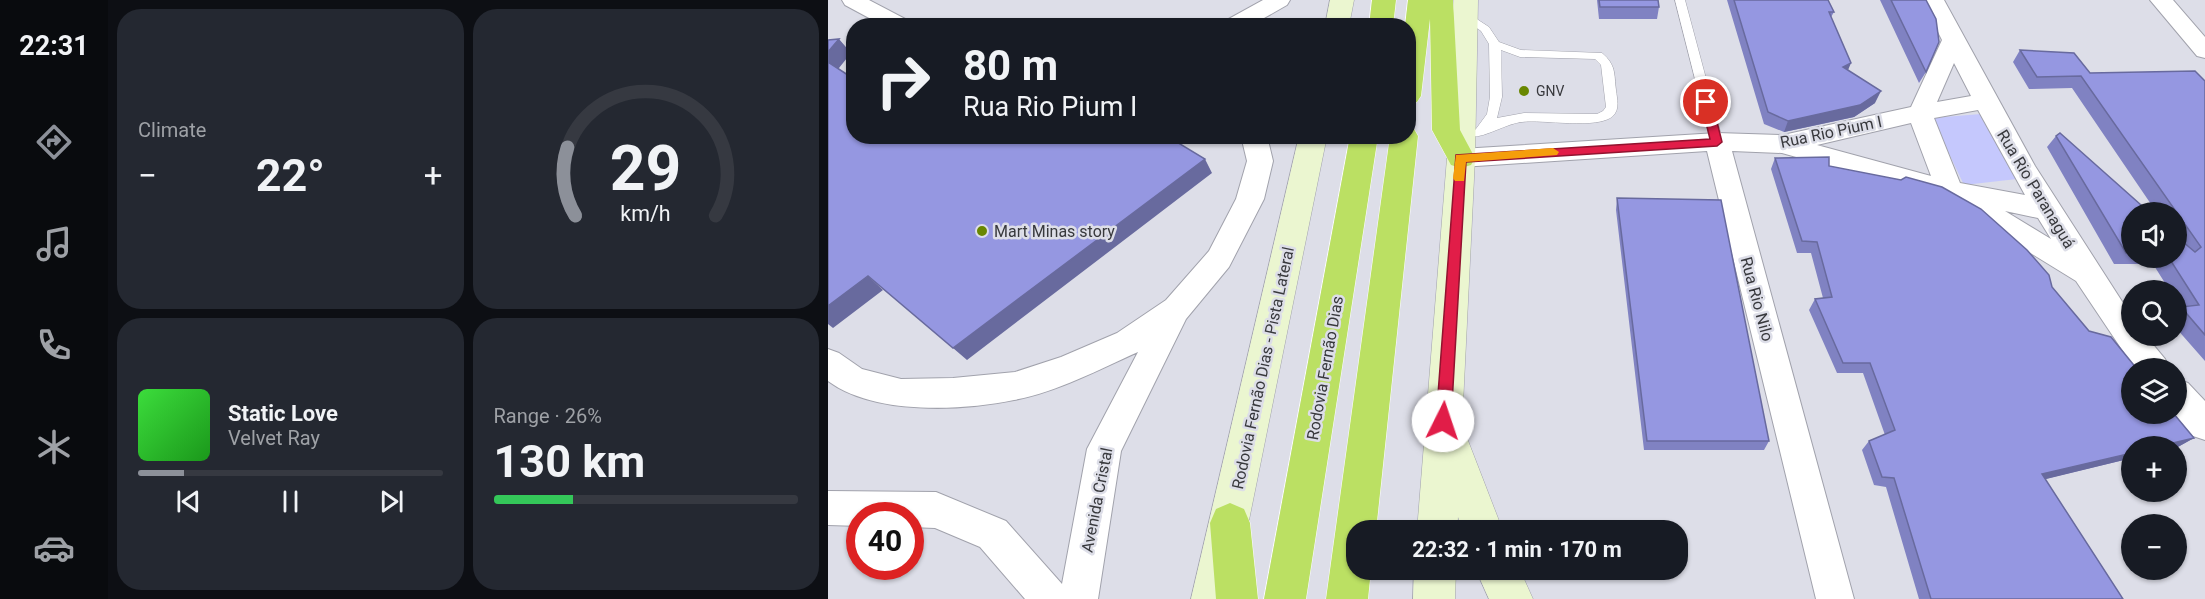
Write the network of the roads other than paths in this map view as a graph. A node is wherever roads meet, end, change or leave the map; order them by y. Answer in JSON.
{"nodes":[{"id":1,"x":853,"y":0,"type":"edge"},
{"id":2,"x":1279,"y":0,"type":"edge"},
{"id":3,"x":1342,"y":0,"type":"edge"},
{"id":4,"x":1384,"y":0,"type":"edge"},
{"id":5,"x":1420,"y":0,"type":"edge"},
{"id":6,"x":1680,"y":0,"type":"edge"},
{"id":7,"x":1933,"y":0,"type":"edge"},
{"id":8,"x":2161,"y":0,"type":"edge"},
{"id":9,"x":1458,"y":5,"type":"edge"},
{"id":10,"x":886,"y":18,"type":"edge"},
{"id":11,"x":1247,"y":18,"type":"edge"},
{"id":12,"x":1339,"y":18,"type":"edge"},
{"id":13,"x":1381,"y":18,"type":"edge"},
{"id":14,"x":1416,"y":32,"type":"edge"},
{"id":15,"x":1953,"y":40,"type":"junction"},
{"id":16,"x":1495,"y":44,"type":"junction"},
{"id":17,"x":2205,"y":51,"type":"edge"},
{"id":18,"x":1984,"y":101,"type":"junction"},
{"id":19,"x":1920,"y":113,"type":"junction"},
{"id":20,"x":1717,"y":142,"type":"junction"},
{"id":21,"x":1256,"y":144,"type":"edge"},
{"id":22,"x":1311,"y":144,"type":"edge"},
{"id":23,"x":1363,"y":144,"type":"edge"},
{"id":24,"x":1403,"y":144,"type":"edge"},
{"id":25,"x":1783,"y":144,"type":"junction"},
{"id":26,"x":1467,"y":145,"type":"junction"},
{"id":27,"x":1950,"y":191,"type":"junction"},
{"id":28,"x":2045,"y":209,"type":"junction"},
{"id":29,"x":2088,"y":276,"type":"junction"},
{"id":30,"x":1177,"y":309,"type":"junction"},
{"id":31,"x":2144,"y":358,"type":"edge"},
{"id":32,"x":828,"y":363,"type":"edge"},
{"id":33,"x":2187,"y":405,"type":"edge"},
{"id":34,"x":1443,"y":421,"type":"junction"},
{"id":35,"x":2205,"y":425,"type":"edge"},
{"id":36,"x":828,"y":508,"type":"edge"},
{"id":37,"x":1438,"y":520,"type":"edge"},
{"id":38,"x":1479,"y":520,"type":"edge"},
{"id":39,"x":1230,"y":523,"type":"junction"},
{"id":40,"x":1435,"y":580,"type":"edge"},
{"id":41,"x":1502,"y":580,"type":"edge"},
{"id":42,"x":1050,"y":599,"type":"edge"},
{"id":43,"x":1079,"y":599,"type":"edge"},
{"id":44,"x":1212,"y":599,"type":"edge"},
{"id":45,"x":1237,"y":599,"type":"edge"},
{"id":46,"x":1285,"y":599,"type":"edge"},
{"id":47,"x":1347,"y":599,"type":"edge"},
{"id":48,"x":1434,"y":599,"type":"edge"},
{"id":49,"x":1512,"y":599,"type":"edge"},
{"id":50,"x":1835,"y":599,"type":"edge"}],
"edges":[{"from":1,"to":10,"type":"street"},
{"from":2,"to":11,"type":"street"},
{"from":3,"to":12,"type":"street"},
{"from":4,"to":13,"type":"highway"},
{"from":5,"to":14,"type":"highway"},
{"from":6,"to":20,"type":"lane","name":"Rua Rio Nilo"},
{"from":7,"to":15,"type":"street","name":"Rua Rio Paranaguá"},
{"from":8,"to":17,"type":"street"},
{"from":9,"to":16,"type":"lane"},
{"from":9,"to":26,"type":"street"},
{"from":15,"to":18,"type":"street","name":"Rua Rio Paranaguá"},
{"from":15,"to":19,"type":"street"},
{"from":16,"to":26,"type":"lane"},
{"from":16,"to":26,"type":"lane"},
{"from":18,"to":19,"type":"street","name":"Rua Rio Pium I"},
{"from":18,"to":28,"type":"street","name":"Rua Rio Paranaguá"},
{"from":19,"to":25,"type":"street","name":"Rua Rio Pium I"},
{"from":19,"to":27,"type":"street"},
{"from":20,"to":25,"type":"street","name":"Rua Rio Pium I"},
{"from":20,"to":26,"type":"street","name":"Rua Rio Pium I"},
{"from":20,"to":50,"type":"street","name":"Rua Rio Nilo"},
{"from":21,"to":30,"type":"street"},
{"from":22,"to":39,"type":"street","name":"Rodovia Fernão Dias - Pista Lateral"},
{"from":23,"to":46,"type":"highway","name":"Rodovia Fernão Dias"},
{"from":24,"to":47,"type":"highway"},
{"from":25,"to":27,"type":"street"},
{"from":26,"to":34,"type":"street"},
{"from":27,"to":28,"type":"street"},
{"from":27,"to":29,"type":"street"},
{"from":28,"to":29,"type":"street","name":"Rua Rio Paranaguá"},
{"from":29,"to":31,"type":"street","name":"Rua Rio Paranaguá"},
{"from":30,"to":32,"type":"street"},
{"from":30,"to":43,"type":"street","name":"Avenida Cristal"},
{"from":33,"to":35,"type":"street"},
{"from":34,"to":37,"type":"street"},
{"from":34,"to":38,"type":"street"},
{"from":36,"to":42,"type":"street"},
{"from":39,"to":44,"type":"street","name":"Rodovia Fernão Dias - Pista Lateral"},
{"from":39,"to":45,"type":"highway"},
{"from":40,"to":48,"type":"street"},
{"from":41,"to":49,"type":"street"}]}
